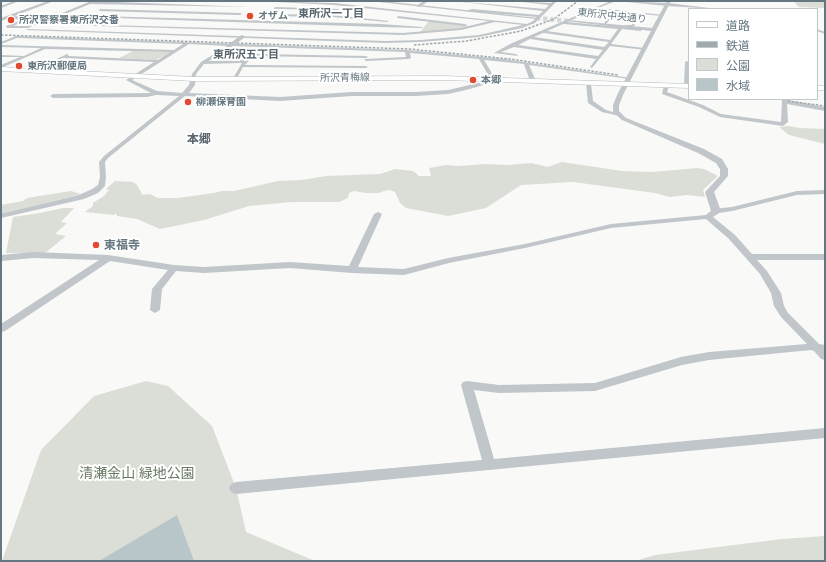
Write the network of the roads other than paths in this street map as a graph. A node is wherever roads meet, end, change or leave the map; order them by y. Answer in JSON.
{"nodes":[{"id":1,"x":4,"y":1,"type":"edge"},
{"id":2,"x":16,"y":1,"type":"edge"},
{"id":3,"x":52,"y":1,"type":"edge"},
{"id":4,"x":94,"y":1,"type":"edge"},
{"id":5,"x":179,"y":1,"type":"edge"},
{"id":6,"x":259,"y":1,"type":"edge"},
{"id":7,"x":284,"y":1,"type":"edge"},
{"id":8,"x":357,"y":1,"type":"edge"},
{"id":9,"x":371,"y":1,"type":"edge"},
{"id":10,"x":427,"y":1,"type":"edge"},
{"id":11,"x":455,"y":1,"type":"edge"},
{"id":12,"x":516,"y":1,"type":"edge"},
{"id":13,"x":614,"y":1,"type":"edge"},
{"id":14,"x":619,"y":1,"type":"edge"},
{"id":15,"x":468,"y":2,"type":"edge"},
{"id":16,"x":89,"y":3,"type":"junction"},
{"id":17,"x":553,"y":3,"type":"edge"},
{"id":18,"x":638,"y":3,"type":"junction"},
{"id":19,"x":114,"y":4,"type":"junction"},
{"id":20,"x":143,"y":4,"type":"junction"},
{"id":21,"x":668,"y":4,"type":"edge"},
{"id":22,"x":171,"y":5,"type":"junction"},
{"id":23,"x":350,"y":5,"type":"junction"},
{"id":24,"x":418,"y":6,"type":"junction"},
{"id":25,"x":1,"y":7,"type":"edge"},
{"id":26,"x":249,"y":7,"type":"junction"},
{"id":27,"x":275,"y":8,"type":"junction"},
{"id":28,"x":706,"y":8,"type":"edge"},
{"id":29,"x":593,"y":9,"type":"junction"},
{"id":30,"x":100,"y":10,"type":"junction"},
{"id":31,"x":343,"y":10,"type":"junction"},
{"id":32,"x":455,"y":10,"type":"junction"},
{"id":33,"x":546,"y":10,"type":"junction"},
{"id":34,"x":131,"y":11,"type":"junction"},
{"id":35,"x":160,"y":11,"type":"junction"},
{"id":36,"x":352,"y":11,"type":"dead end"},
{"id":37,"x":400,"y":11,"type":"junction"},
{"id":38,"x":615,"y":11,"type":"junction"},
{"id":39,"x":627,"y":12,"type":"junction"},
{"id":40,"x":583,"y":13,"type":"junction"},
{"id":41,"x":641,"y":13,"type":"junction"},
{"id":42,"x":1,"y":14,"type":"edge"},
{"id":43,"x":16,"y":14,"type":"junction"},
{"id":44,"x":240,"y":14,"type":"junction"},
{"id":45,"x":430,"y":14,"type":"junction"},
{"id":46,"x":267,"y":15,"type":"junction"},
{"id":47,"x":597,"y":15,"type":"dead end"},
{"id":48,"x":604,"y":15,"type":"dead end"},
{"id":49,"x":662,"y":15,"type":"junction"},
{"id":50,"x":332,"y":16,"type":"junction"},
{"id":51,"x":444,"y":16,"type":"junction"},
{"id":52,"x":611,"y":16,"type":"junction"},
{"id":53,"x":84,"y":17,"type":"junction"},
{"id":54,"x":9,"y":18,"type":"junction"},
{"id":55,"x":23,"y":18,"type":"junction"},
{"id":56,"x":538,"y":18,"type":"junction"},
{"id":57,"x":146,"y":19,"type":"junction"},
{"id":58,"x":418,"y":19,"type":"junction"},
{"id":59,"x":1,"y":20,"type":"edge"},
{"id":60,"x":194,"y":20,"type":"junction"},
{"id":61,"x":569,"y":20,"type":"junction"},
{"id":62,"x":229,"y":21,"type":"junction"},
{"id":63,"x":428,"y":21,"type":"junction"},
{"id":64,"x":495,"y":21,"type":"junction"},
{"id":65,"x":259,"y":22,"type":"junction"},
{"id":66,"x":563,"y":23,"type":"junction"},
{"id":67,"x":606,"y":23,"type":"junction"},
{"id":68,"x":67,"y":25,"type":"junction"},
{"id":69,"x":528,"y":25,"type":"junction"},
{"id":70,"x":588,"y":25,"type":"junction"},
{"id":71,"x":381,"y":26,"type":"junction"},
{"id":72,"x":476,"y":26,"type":"junction"},
{"id":73,"x":633,"y":26,"type":"junction"},
{"id":74,"x":131,"y":27,"type":"junction"},
{"id":75,"x":421,"y":27,"type":"junction"},
{"id":76,"x":180,"y":28,"type":"junction"},
{"id":77,"x":621,"y":28,"type":"junction"},
{"id":78,"x":28,"y":30,"type":"dead end"},
{"id":79,"x":250,"y":30,"type":"junction"},
{"id":80,"x":654,"y":30,"type":"junction"},
{"id":81,"x":53,"y":31,"type":"junction"},
{"id":82,"x":449,"y":31,"type":"junction"},
{"id":83,"x":544,"y":32,"type":"junction"},
{"id":84,"x":118,"y":33,"type":"junction"},
{"id":85,"x":376,"y":33,"type":"junction"},
{"id":86,"x":419,"y":33,"type":"junction"},
{"id":87,"x":170,"y":35,"type":"junction"},
{"id":88,"x":578,"y":36,"type":"junction"},
{"id":89,"x":242,"y":37,"type":"junction"},
{"id":90,"x":462,"y":38,"type":"junction"},
{"id":91,"x":530,"y":38,"type":"junction"},
{"id":92,"x":99,"y":40,"type":"junction"},
{"id":93,"x":370,"y":41,"type":"junction"},
{"id":94,"x":188,"y":43,"type":"junction"},
{"id":95,"x":1,"y":45,"type":"edge"},
{"id":96,"x":231,"y":45,"type":"junction"},
{"id":97,"x":512,"y":45,"type":"junction"},
{"id":98,"x":609,"y":45,"type":"junction"},
{"id":99,"x":263,"y":46,"type":"junction"},
{"id":100,"x":581,"y":46,"type":"junction"},
{"id":101,"x":46,"y":48,"type":"junction"},
{"id":102,"x":80,"y":48,"type":"junction"},
{"id":103,"x":369,"y":49,"type":"junction"},
{"id":104,"x":644,"y":49,"type":"junction"},
{"id":105,"x":133,"y":50,"type":"junction"},
{"id":106,"x":174,"y":51,"type":"junction"},
{"id":107,"x":407,"y":51,"type":"junction"},
{"id":108,"x":570,"y":54,"type":"junction"},
{"id":109,"x":252,"y":55,"type":"junction"},
{"id":110,"x":1,"y":56,"type":"edge"},
{"id":111,"x":26,"y":56,"type":"junction"},
{"id":112,"x":524,"y":56,"type":"dead end"},
{"id":113,"x":62,"y":57,"type":"junction"},
{"id":114,"x":480,"y":57,"type":"junction"},
{"id":115,"x":366,"y":58,"type":"junction"},
{"id":116,"x":599,"y":58,"type":"junction"},
{"id":117,"x":116,"y":59,"type":"junction"},
{"id":118,"x":158,"y":61,"type":"junction"},
{"id":119,"x":245,"y":61,"type":"junction"},
{"id":120,"x":687,"y":62,"type":"dead end"},
{"id":121,"x":203,"y":63,"type":"junction"},
{"id":122,"x":526,"y":63,"type":"junction"},
{"id":123,"x":240,"y":66,"type":"junction"},
{"id":124,"x":366,"y":67,"type":"junction"},
{"id":125,"x":592,"y":67,"type":"junction"},
{"id":126,"x":1,"y":68,"type":"edge"},
{"id":127,"x":583,"y":68,"type":"junction"},
{"id":128,"x":33,"y":71,"type":"junction"},
{"id":129,"x":131,"y":77,"type":"junction"},
{"id":130,"x":365,"y":78,"type":"junction"},
{"id":131,"x":194,"y":79,"type":"junction"},
{"id":132,"x":495,"y":79,"type":"junction"},
{"id":133,"x":629,"y":79,"type":"junction"},
{"id":134,"x":234,"y":80,"type":"junction"},
{"id":135,"x":533,"y":81,"type":"junction"},
{"id":136,"x":587,"y":84,"type":"junction"},
{"id":137,"x":666,"y":86,"type":"junction"},
{"id":138,"x":688,"y":86,"type":"edge"},
{"id":139,"x":156,"y":92,"type":"junction"},
{"id":140,"x":184,"y":94,"type":"junction"},
{"id":141,"x":53,"y":96,"type":"dead end"},
{"id":142,"x":784,"y":101,"type":"edge"},
{"id":143,"x":825,"y":109,"type":"edge"},
{"id":144,"x":618,"y":115,"type":"junction"},
{"id":145,"x":825,"y":192,"type":"edge"},
{"id":146,"x":716,"y":211,"type":"junction"},
{"id":147,"x":378,"y":214,"type":"dead end"},
{"id":148,"x":1,"y":216,"type":"edge"},
{"id":149,"x":708,"y":217,"type":"junction"},
{"id":150,"x":749,"y":257,"type":"junction"},
{"id":151,"x":825,"y":257,"type":"edge"},
{"id":152,"x":1,"y":258,"type":"edge"},
{"id":153,"x":108,"y":258,"type":"junction"},
{"id":154,"x":174,"y":268,"type":"junction"},
{"id":155,"x":352,"y":270,"type":"junction"},
{"id":156,"x":155,"y":310,"type":"dead end"},
{"id":157,"x":1,"y":329,"type":"edge"},
{"id":158,"x":821,"y":348,"type":"edge"},
{"id":159,"x":825,"y":356,"type":"edge"},
{"id":160,"x":825,"y":433,"type":"edge"},
{"id":161,"x":489,"y":464,"type":"junction"},
{"id":162,"x":236,"y":488,"type":"dead end"}],
"edges":[{"from":1,"to":2,"type":"street"},
{"from":2,"to":25,"type":"street"},
{"from":3,"to":43,"type":"street"},
{"from":4,"to":16,"type":"street"},
{"from":5,"to":22,"type":"street"},
{"from":6,"to":7,"type":"street"},
{"from":6,"to":26,"type":"street"},
{"from":7,"to":23,"type":"street"},
{"from":7,"to":27,"type":"street"},
{"from":8,"to":23,"type":"street"},
{"from":9,"to":24,"type":"street"},
{"from":10,"to":24,"type":"street"},
{"from":11,"to":15,"type":"street"},
{"from":12,"to":17,"type":"street"},
{"from":13,"to":29,"type":"street"},
{"from":14,"to":18,"type":"street"},
{"from":15,"to":32,"type":"street"},
{"from":15,"to":33,"type":"street"},
{"from":16,"to":19,"type":"street"},
{"from":16,"to":53,"type":"street"},
{"from":17,"to":33,"type":"street"},
{"from":18,"to":21,"type":"street"},
{"from":18,"to":39,"type":"street"},
{"from":19,"to":20,"type":"street"},
{"from":19,"to":30,"type":"street"},
{"from":20,"to":22,"type":"street"},
{"from":20,"to":34,"type":"street"},
{"from":21,"to":28,"type":"street"},
{"from":21,"to":49,"type":"street"},
{"from":22,"to":26,"type":"street"},
{"from":22,"to":35,"type":"street"},
{"from":23,"to":31,"type":"street"},
{"from":23,"to":37,"type":"street"},
{"from":24,"to":32,"type":"street"},
{"from":26,"to":44,"type":"street"},
{"from":27,"to":31,"type":"street"},
{"from":27,"to":46,"type":"street"},
{"from":29,"to":38,"type":"street"},
{"from":29,"to":40,"type":"street"},
{"from":30,"to":34,"type":"street"},
{"from":30,"to":53,"type":"street"},
{"from":31,"to":36,"type":"street"},
{"from":31,"to":50,"type":"street"},
{"from":32,"to":51,"type":"street"},
{"from":32,"to":56,"type":"street"},
{"from":33,"to":56,"type":"street"},
{"from":34,"to":35,"type":"street"},
{"from":35,"to":44,"type":"street"},
{"from":35,"to":57,"type":"street"},
{"from":37,"to":45,"type":"street"},
{"from":37,"to":58,"type":"street"},
{"from":38,"to":39,"type":"street"},
{"from":38,"to":52,"type":"street"},
{"from":39,"to":41,"type":"street"},
{"from":40,"to":47,"type":"street"},
{"from":40,"to":61,"type":"street"},
{"from":41,"to":49,"type":"street"},
{"from":41,"to":73,"type":"street"},
{"from":42,"to":43,"type":"street"},
{"from":43,"to":54,"type":"street"},
{"from":44,"to":62,"type":"street"},
{"from":45,"to":51,"type":"street"},
{"from":45,"to":58,"type":"street"},
{"from":46,"to":50,"type":"street"},
{"from":46,"to":65,"type":"street"},
{"from":48,"to":52,"type":"street"},
{"from":49,"to":80,"type":"street"},
{"from":50,"to":71,"type":"street"},
{"from":51,"to":64,"type":"street"},
{"from":52,"to":67,"type":"street"},
{"from":53,"to":57,"type":"street"},
{"from":53,"to":68,"type":"street"},
{"from":54,"to":55,"type":"street"},
{"from":54,"to":59,"type":"street"},
{"from":55,"to":55,"type":"street"},
{"from":56,"to":69,"type":"street"},
{"from":57,"to":60,"type":"street"},
{"from":57,"to":74,"type":"street"},
{"from":58,"to":63,"type":"street"},
{"from":60,"to":62,"type":"street"},
{"from":60,"to":76,"type":"street"},
{"from":61,"to":66,"type":"street"},
{"from":61,"to":67,"type":"street"},
{"from":61,"to":80,"type":"street","name":"東所沢中央通り"},
{"from":62,"to":65,"type":"street"},
{"from":63,"to":72,"type":"street"},
{"from":63,"to":75,"type":"street"},
{"from":64,"to":69,"type":"street"},
{"from":64,"to":72,"type":"street"},
{"from":65,"to":71,"type":"street"},
{"from":65,"to":79,"type":"street"},
{"from":66,"to":70,"type":"street"},
{"from":66,"to":83,"type":"street"},
{"from":67,"to":73,"type":"street"},
{"from":68,"to":74,"type":"street"},
{"from":68,"to":81,"type":"street"},
{"from":69,"to":90,"type":"street"},
{"from":70,"to":77,"type":"street"},
{"from":70,"to":88,"type":"street"},
{"from":71,"to":75,"type":"street"},
{"from":71,"to":85,"type":"street"},
{"from":72,"to":82,"type":"street"},
{"from":73,"to":77,"type":"street"},
{"from":74,"to":76,"type":"street"},
{"from":74,"to":84,"type":"street"},
{"from":75,"to":86,"type":"street"},
{"from":76,"to":79,"type":"street"},
{"from":76,"to":87,"type":"street"},
{"from":77,"to":98,"type":"street"},
{"from":78,"to":81,"type":"street"},
{"from":79,"to":85,"type":"street"},
{"from":79,"to":89,"type":"street"},
{"from":80,"to":104,"type":"street"},
{"from":81,"to":84,"type":"street"},
{"from":82,"to":86,"type":"street"},
{"from":82,"to":90,"type":"street"},
{"from":83,"to":88,"type":"street"},
{"from":83,"to":91,"type":"street"},
{"from":84,"to":87,"type":"street"},
{"from":85,"to":86,"type":"street"},
{"from":85,"to":93,"type":"street"},
{"from":87,"to":89,"type":"street"},
{"from":88,"to":98,"type":"street"},
{"from":89,"to":93,"type":"street"},
{"from":89,"to":96,"type":"street","bridge":true},
{"from":90,"to":93,"type":"street"},
{"from":91,"to":97,"type":"street"},
{"from":91,"to":100,"type":"street"},
{"from":92,"to":94,"type":"street"},
{"from":92,"to":95,"type":"street"},
{"from":92,"to":102,"type":"street"},
{"from":94,"to":96,"type":"street"},
{"from":94,"to":106,"type":"street"},
{"from":95,"to":101,"type":"street"},
{"from":96,"to":99,"type":"street"},
{"from":96,"to":121,"type":"street"},
{"from":97,"to":108,"type":"street"},
{"from":97,"to":112,"type":"street"},
{"from":98,"to":100,"type":"street"},
{"from":98,"to":104,"type":"street"},
{"from":98,"to":116,"type":"street"},
{"from":99,"to":103,"type":"street"},
{"from":99,"to":109,"type":"street"},
{"from":100,"to":108,"type":"street"},
{"from":101,"to":102,"type":"street"},
{"from":101,"to":111,"type":"street"},
{"from":102,"to":105,"type":"street"},
{"from":102,"to":113,"type":"street"},
{"from":103,"to":107,"type":"street"},
{"from":103,"to":115,"type":"street"},
{"from":104,"to":133,"type":"street"},
{"from":105,"to":106,"type":"street"},
{"from":105,"to":117,"type":"street"},
{"from":106,"to":118,"type":"street"},
{"from":107,"to":114,"type":"street"},
{"from":107,"to":115,"type":"street"},
{"from":108,"to":116,"type":"street"},
{"from":109,"to":115,"type":"street"},
{"from":109,"to":119,"type":"street"},
{"from":110,"to":111,"type":"street"},
{"from":111,"to":126,"type":"street"},
{"from":113,"to":117,"type":"street"},
{"from":113,"to":128,"type":"street"},
{"from":114,"to":122,"type":"street"},
{"from":114,"to":132,"type":"street"},
{"from":115,"to":124,"type":"street"},
{"from":116,"to":125,"type":"street"},
{"from":117,"to":118,"type":"street"},
{"from":118,"to":129,"type":"street"},
{"from":119,"to":121,"type":"street"},
{"from":119,"to":123,"type":"street"},
{"from":120,"to":138,"type":"street"},
{"from":121,"to":131,"type":"street"},
{"from":122,"to":127,"type":"street"},
{"from":122,"to":135,"type":"street"},
{"from":123,"to":124,"type":"street"},
{"from":123,"to":134,"type":"street"},
{"from":124,"to":130,"type":"street"},
{"from":125,"to":127,"type":"street"},
{"from":125,"to":133,"type":"street"},
{"from":126,"to":128,"type":"main road","name":"所沢青梅線"},
{"from":127,"to":133,"type":"street"},
{"from":127,"to":136,"type":"street"},
{"from":128,"to":129,"type":"main road","name":"所沢青梅線"},
{"from":129,"to":131,"type":"main road","name":"所沢青梅線"},
{"from":129,"to":139,"type":"street"},
{"from":130,"to":132,"type":"main road","name":"所沢青梅線"},
{"from":130,"to":134,"type":"main road","name":"所沢青梅線"},
{"from":131,"to":134,"type":"main road","name":"所沢青梅線"},
{"from":131,"to":140,"type":"street"},
{"from":132,"to":135,"type":"main road","name":"所沢青梅線"},
{"from":132,"to":140,"type":"street"},
{"from":133,"to":136,"type":"main road","name":"所沢青梅線"},
{"from":133,"to":137,"type":"main road","name":"所沢青梅線"},
{"from":133,"to":144,"type":"street"},
{"from":135,"to":136,"type":"main road","name":"所沢青梅線"},
{"from":136,"to":144,"type":"street"},
{"from":137,"to":138,"type":"main road","name":"所沢青梅線"},
{"from":137,"to":142,"type":"street"},
{"from":139,"to":140,"type":"street"},
{"from":139,"to":141,"type":"street"},
{"from":140,"to":148,"type":"street"},
{"from":142,"to":143,"type":"street"},
{"from":144,"to":146,"type":"street"},
{"from":145,"to":146,"type":"street"},
{"from":146,"to":149,"type":"street"},
{"from":147,"to":155,"type":"street"},
{"from":149,"to":150,"type":"street"},
{"from":149,"to":155,"type":"street"},
{"from":150,"to":151,"type":"street"},
{"from":150,"to":158,"type":"street"},
{"from":152,"to":153,"type":"street"},
{"from":153,"to":154,"type":"street"},
{"from":153,"to":157,"type":"street"},
{"from":154,"to":155,"type":"street"},
{"from":154,"to":156,"type":"street"},
{"from":158,"to":159,"type":"street"},
{"from":158,"to":161,"type":"street"},
{"from":160,"to":161,"type":"street"},
{"from":161,"to":162,"type":"street"}]}
